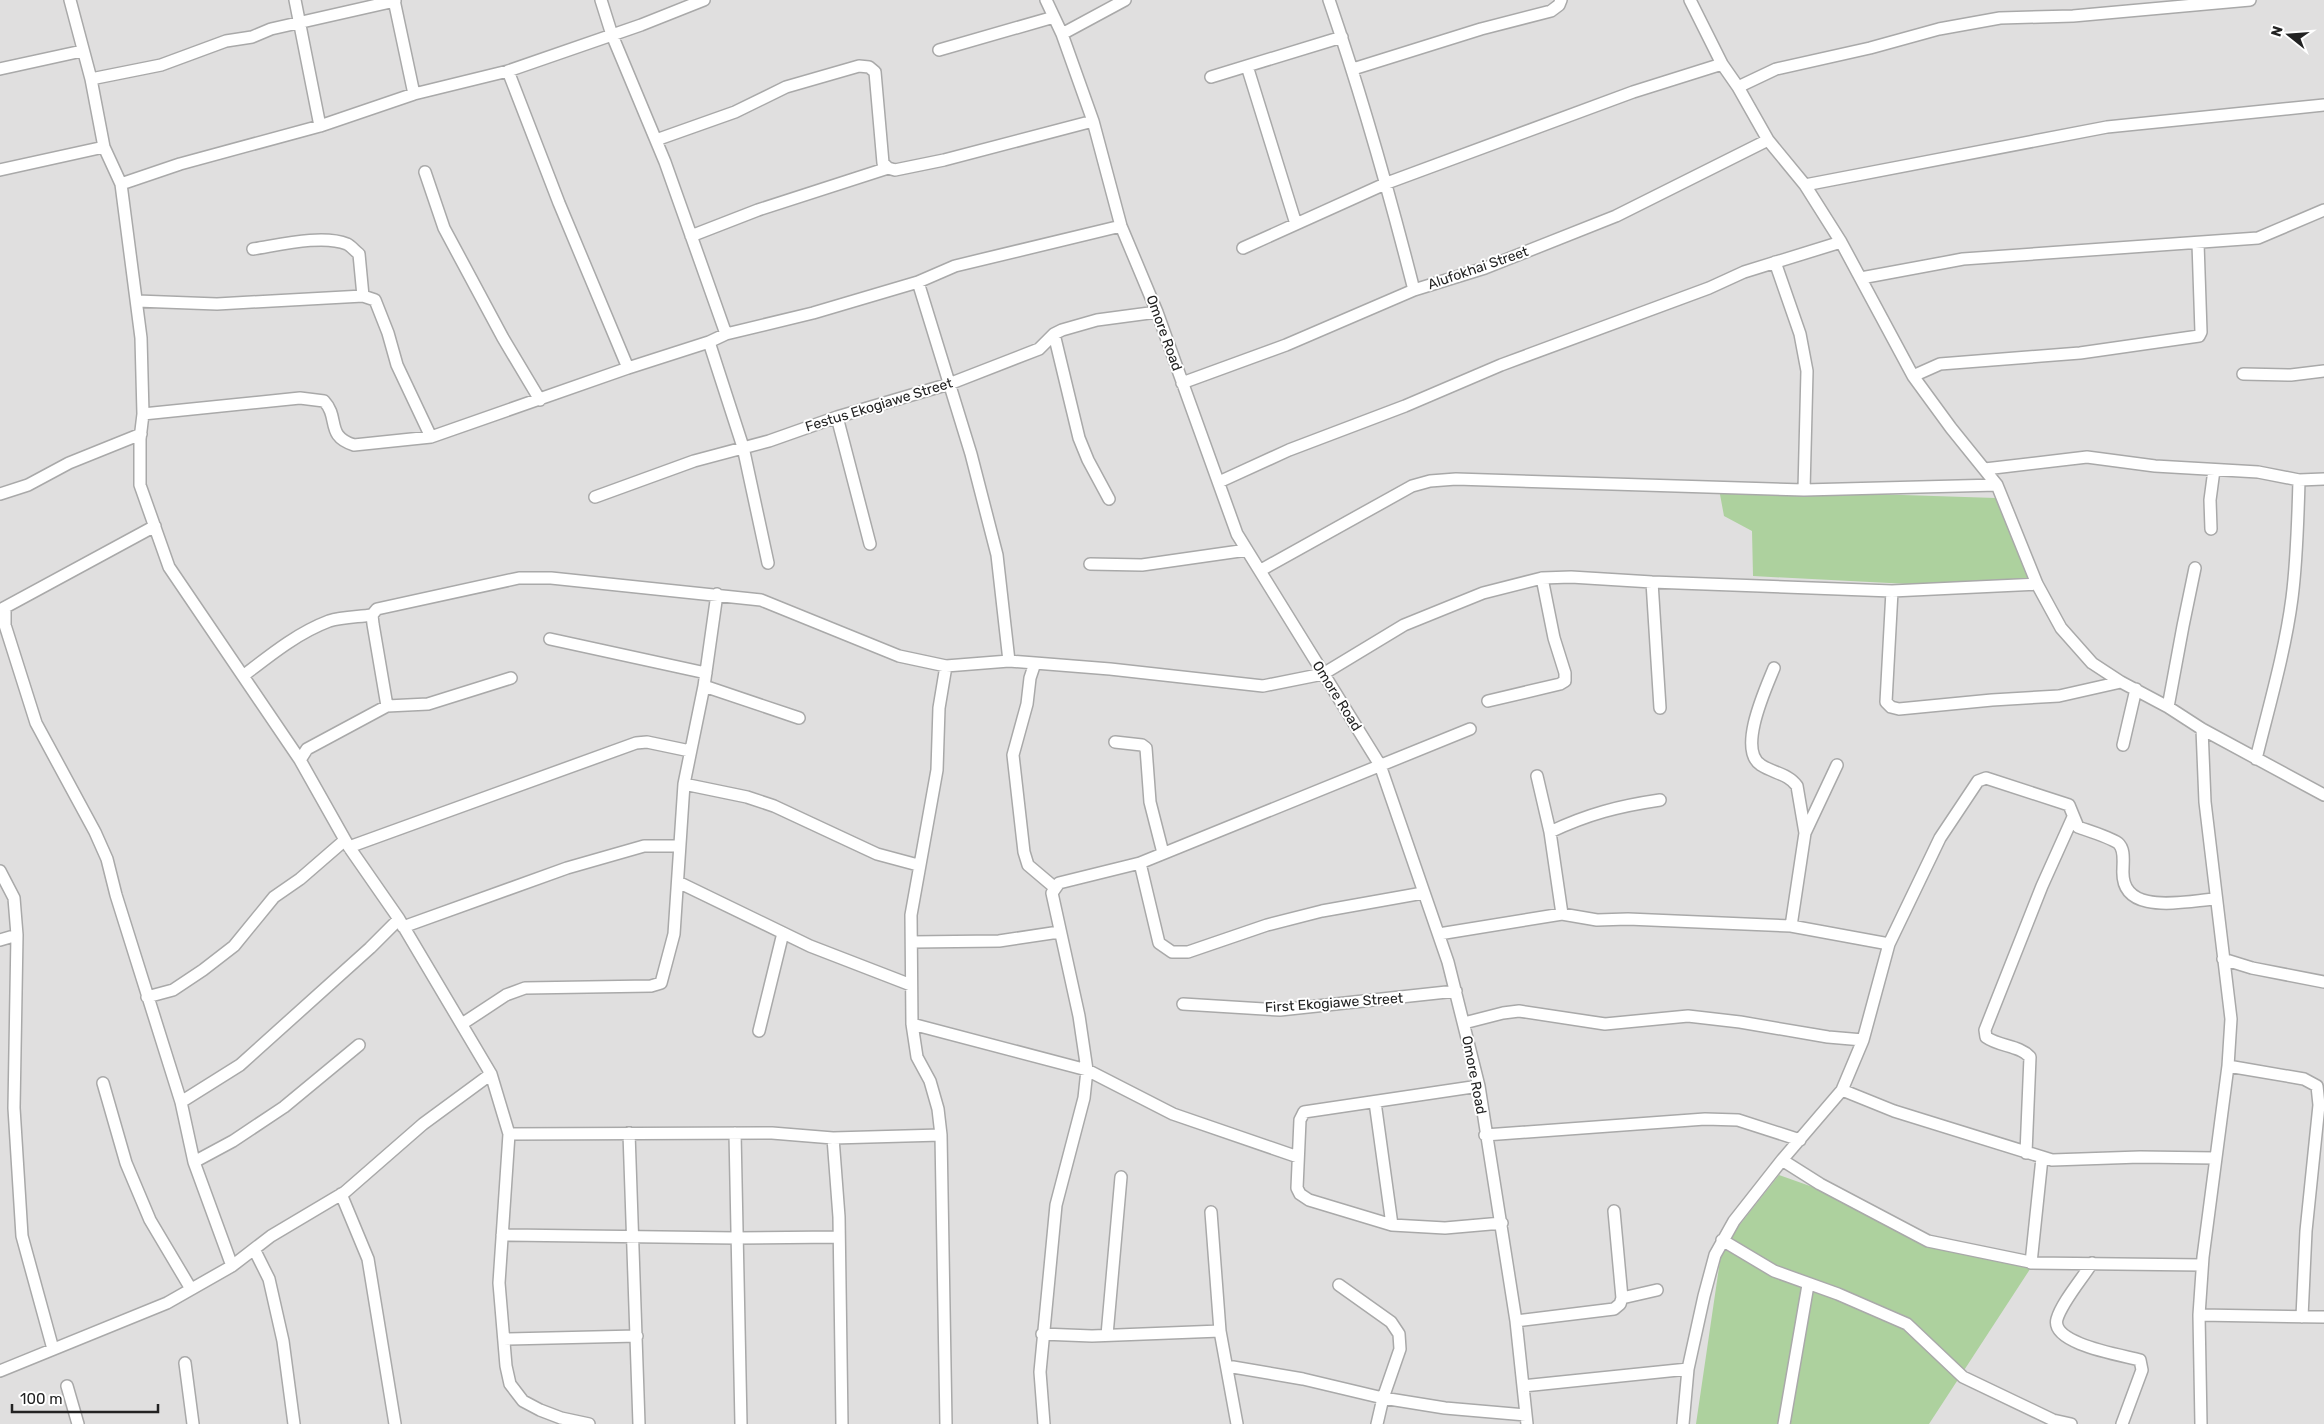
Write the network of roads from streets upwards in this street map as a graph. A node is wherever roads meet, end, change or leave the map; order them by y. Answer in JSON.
{"nodes":[{"id":1,"x":70,"y":0,"type":"edge"},
{"id":2,"x":294,"y":0,"type":"edge"},
{"id":3,"x":394,"y":0,"type":"edge"},
{"id":4,"x":600,"y":0,"type":"edge"},
{"id":5,"x":704,"y":0,"type":"edge"},
{"id":6,"x":1046,"y":0,"type":"edge"},
{"id":7,"x":1126,"y":0,"type":"edge"},
{"id":8,"x":1329,"y":0,"type":"edge"},
{"id":9,"x":1560,"y":0,"type":"edge"},
{"id":10,"x":1690,"y":0,"type":"edge"},
{"id":11,"x":2250,"y":0,"type":"edge"},
{"id":12,"x":1054,"y":17,"type":"junction"},
{"id":13,"x":301,"y":24,"type":"junction"},
{"id":14,"x":1062,"y":34,"type":"junction"},
{"id":15,"x":612,"y":35,"type":"junction"},
{"id":16,"x":1342,"y":38,"type":"junction"},
{"id":17,"x":939,"y":50,"type":"dead end"},
{"id":18,"x":82,"y":52,"type":"junction"},
{"id":19,"x":1722,"y":64,"type":"junction"},
{"id":20,"x":1247,"y":66,"type":"junction"},
{"id":21,"x":0,"y":69,"type":"edge"},
{"id":22,"x":1353,"y":69,"type":"junction"},
{"id":23,"x":508,"y":71,"type":"junction"},
{"id":24,"x":1211,"y":78,"type":"dead end"},
{"id":25,"x":91,"y":79,"type":"junction"},
{"id":26,"x":1738,"y":87,"type":"junction"},
{"id":27,"x":414,"y":94,"type":"junction"},
{"id":28,"x":2324,"y":105,"type":"edge"},
{"id":29,"x":1093,"y":121,"type":"junction"},
{"id":30,"x":320,"y":126,"type":"junction"},
{"id":31,"x":656,"y":140,"type":"junction"},
{"id":32,"x":1768,"y":140,"type":"junction"},
{"id":33,"x":104,"y":147,"type":"junction"},
{"id":34,"x":888,"y":168,"type":"junction"},
{"id":35,"x":0,"y":170,"type":"edge"},
{"id":36,"x":425,"y":172,"type":"dead end"},
{"id":37,"x":1387,"y":183,"type":"junction"},
{"id":38,"x":121,"y":184,"type":"junction"},
{"id":39,"x":1805,"y":185,"type":"junction"},
{"id":40,"x":2324,"y":210,"type":"edge"},
{"id":41,"x":1296,"y":224,"type":"junction"},
{"id":42,"x":1121,"y":226,"type":"junction"},
{"id":43,"x":691,"y":236,"type":"junction"},
{"id":44,"x":1841,"y":242,"type":"junction"},
{"id":45,"x":2198,"y":243,"type":"junction"},
{"id":46,"x":1243,"y":248,"type":"dead end"},
{"id":47,"x":253,"y":249,"type":"dead end"},
{"id":48,"x":1775,"y":262,"type":"junction"},
{"id":49,"x":1860,"y":278,"type":"junction"},
{"id":50,"x":918,"y":282,"type":"junction"},
{"id":51,"x":1414,"y":290,"type":"junction"},
{"id":52,"x":363,"y":296,"type":"junction"},
{"id":53,"x":136,"y":300,"type":"junction"},
{"id":54,"x":1157,"y":312,"type":"junction"},
{"id":55,"x":726,"y":334,"type":"junction"},
{"id":56,"x":1054,"y":334,"type":"junction"},
{"id":57,"x":709,"y":342,"type":"junction"},
{"id":58,"x":628,"y":368,"type":"junction"},
{"id":59,"x":2324,"y":372,"type":"edge"},
{"id":60,"x":2243,"y":374,"type":"dead end"},
{"id":61,"x":1913,"y":376,"type":"junction"},
{"id":62,"x":1182,"y":383,"type":"junction"},
{"id":63,"x":949,"y":384,"type":"junction"},
{"id":64,"x":540,"y":400,"type":"junction"},
{"id":65,"x":143,"y":414,"type":"junction"},
{"id":66,"x":837,"y":416,"type":"junction"},
{"id":67,"x":141,"y":434,"type":"junction"},
{"id":68,"x":431,"y":438,"type":"junction"},
{"id":69,"x":743,"y":447,"type":"junction"},
{"id":70,"x":1985,"y":470,"type":"junction"},
{"id":71,"x":2214,"y":470,"type":"junction"},
{"id":72,"x":2324,"y":479,"type":"edge"},
{"id":73,"x":2299,"y":480,"type":"junction"},
{"id":74,"x":1219,"y":482,"type":"junction"},
{"id":75,"x":1996,"y":485,"type":"junction"},
{"id":76,"x":1804,"y":490,"type":"junction"},
{"id":77,"x":0,"y":494,"type":"edge"},
{"id":78,"x":595,"y":497,"type":"dead end"},
{"id":79,"x":1109,"y":499,"type":"dead end"},
{"id":80,"x":155,"y":526,"type":"junction"},
{"id":81,"x":2211,"y":529,"type":"dead end"},
{"id":82,"x":870,"y":544,"type":"dead end"},
{"id":83,"x":1247,"y":550,"type":"junction"},
{"id":84,"x":768,"y":563,"type":"dead end"},
{"id":85,"x":1090,"y":564,"type":"dead end"},
{"id":86,"x":2196,"y":568,"type":"dead end"},
{"id":87,"x":1260,"y":570,"type":"junction"},
{"id":88,"x":1542,"y":578,"type":"junction"},
{"id":89,"x":1652,"y":582,"type":"junction"},
{"id":90,"x":2037,"y":584,"type":"junction"},
{"id":91,"x":1892,"y":591,"type":"junction"},
{"id":92,"x":717,"y":594,"type":"junction"},
{"id":93,"x":2,"y":610,"type":"edge"},
{"id":94,"x":372,"y":615,"type":"junction"},
{"id":95,"x":550,"y":639,"type":"dead end"},
{"id":96,"x":1008,"y":662,"type":"junction"},
{"id":97,"x":1035,"y":663,"type":"junction"},
{"id":98,"x":946,"y":666,"type":"junction"},
{"id":99,"x":1774,"y":668,"type":"dead end"},
{"id":100,"x":706,"y":673,"type":"junction"},
{"id":101,"x":1323,"y":674,"type":"junction"},
{"id":102,"x":243,"y":676,"type":"junction"},
{"id":103,"x":511,"y":678,"type":"dead end"},
{"id":104,"x":2121,"y":682,"type":"junction"},
{"id":105,"x":704,"y":686,"type":"junction"},
{"id":106,"x":2136,"y":689,"type":"junction"},
{"id":107,"x":1488,"y":701,"type":"dead end"},
{"id":108,"x":387,"y":706,"type":"junction"},
{"id":109,"x":2168,"y":707,"type":"junction"},
{"id":110,"x":1660,"y":708,"type":"dead end"},
{"id":111,"x":799,"y":718,"type":"dead end"},
{"id":112,"x":1470,"y":729,"type":"dead end"},
{"id":113,"x":2202,"y":729,"type":"junction"},
{"id":114,"x":1115,"y":742,"type":"dead end"},
{"id":115,"x":2124,"y":746,"type":"dead end"},
{"id":116,"x":690,"y":752,"type":"junction"},
{"id":117,"x":2256,"y":759,"type":"junction"},
{"id":118,"x":300,"y":760,"type":"junction"},
{"id":119,"x":1380,"y":765,"type":"junction"},
{"id":120,"x":1837,"y":766,"type":"dead end"},
{"id":121,"x":1537,"y":776,"type":"dead end"},
{"id":122,"x":684,"y":784,"type":"junction"},
{"id":123,"x":2324,"y":795,"type":"edge"},
{"id":124,"x":1660,"y":800,"type":"dead end"},
{"id":125,"x":2073,"y":817,"type":"junction"},
{"id":126,"x":1550,"y":832,"type":"junction"},
{"id":127,"x":1805,"y":833,"type":"junction"},
{"id":128,"x":347,"y":844,"type":"junction"},
{"id":129,"x":679,"y":846,"type":"junction"},
{"id":130,"x":1163,"y":853,"type":"junction"},
{"id":131,"x":1140,"y":863,"type":"junction"},
{"id":132,"x":918,"y":865,"type":"junction"},
{"id":133,"x":0,"y":871,"type":"edge"},
{"id":134,"x":678,"y":882,"type":"junction"},
{"id":135,"x":1054,"y":887,"type":"junction"},
{"id":136,"x":1422,"y":893,"type":"junction"},
{"id":137,"x":2216,"y":899,"type":"junction"},
{"id":138,"x":1562,"y":914,"type":"junction"},
{"id":139,"x":401,"y":923,"type":"junction"},
{"id":140,"x":1792,"y":926,"type":"junction"},
{"id":141,"x":1059,"y":932,"type":"junction"},
{"id":142,"x":783,"y":933,"type":"junction"},
{"id":143,"x":1439,"y":934,"type":"junction"},
{"id":144,"x":17,"y":935,"type":"junction"},
{"id":145,"x":0,"y":940,"type":"edge"},
{"id":146,"x":912,"y":942,"type":"junction"},
{"id":147,"x":1889,"y":944,"type":"junction"},
{"id":148,"x":2223,"y":959,"type":"junction"},
{"id":149,"x":2324,"y":982,"type":"edge"},
{"id":150,"x":911,"y":985,"type":"junction"},
{"id":151,"x":1456,"y":991,"type":"junction"},
{"id":152,"x":147,"y":997,"type":"junction"},
{"id":153,"x":1183,"y":1004,"type":"dead end"},
{"id":154,"x":1464,"y":1023,"type":"junction"},
{"id":155,"x":462,"y":1024,"type":"junction"},
{"id":156,"x":912,"y":1024,"type":"junction"},
{"id":157,"x":758,"y":1032,"type":"dead end"},
{"id":158,"x":1863,"y":1040,"type":"junction"},
{"id":159,"x":359,"y":1045,"type":"dead end"},
{"id":160,"x":2228,"y":1066,"type":"junction"},
{"id":161,"x":1087,"y":1070,"type":"junction"},
{"id":162,"x":491,"y":1074,"type":"junction"},
{"id":163,"x":103,"y":1083,"type":"dead end"},
{"id":164,"x":1479,"y":1086,"type":"junction"},
{"id":165,"x":1842,"y":1090,"type":"junction"},
{"id":166,"x":180,"y":1102,"type":"junction"},
{"id":167,"x":1375,"y":1102,"type":"junction"},
{"id":168,"x":735,"y":1133,"type":"junction"},
{"id":169,"x":509,"y":1134,"type":"junction"},
{"id":170,"x":629,"y":1134,"type":"junction"},
{"id":171,"x":941,"y":1135,"type":"junction"},
{"id":172,"x":1485,"y":1135,"type":"junction"},
{"id":173,"x":833,"y":1138,"type":"junction"},
{"id":174,"x":1800,"y":1140,"type":"junction"},
{"id":175,"x":2026,"y":1153,"type":"junction"},
{"id":176,"x":1298,"y":1157,"type":"junction"},
{"id":177,"x":2042,"y":1158,"type":"junction"},
{"id":178,"x":2215,"y":1158,"type":"junction"},
{"id":179,"x":1782,"y":1160,"type":"junction"},
{"id":180,"x":194,"y":1162,"type":"junction"},
{"id":181,"x":1121,"y":1177,"type":"dead end"},
{"id":182,"x":341,"y":1194,"type":"junction"},
{"id":183,"x":1614,"y":1211,"type":"dead end"},
{"id":184,"x":1212,"y":1212,"type":"dead end"},
{"id":185,"x":1502,"y":1223,"type":"junction"},
{"id":186,"x":1392,"y":1224,"type":"junction"},
{"id":187,"x":502,"y":1235,"type":"junction"},
{"id":188,"x":839,"y":1236,"type":"junction"},
{"id":189,"x":633,"y":1237,"type":"junction"},
{"id":190,"x":736,"y":1238,"type":"junction"},
{"id":191,"x":1722,"y":1240,"type":"junction"},
{"id":192,"x":254,"y":1249,"type":"junction"},
{"id":193,"x":2030,"y":1262,"type":"junction"},
{"id":194,"x":2092,"y":1264,"type":"junction"},
{"id":195,"x":2202,"y":1265,"type":"junction"},
{"id":196,"x":232,"y":1266,"type":"junction"},
{"id":197,"x":1339,"y":1285,"type":"dead end"},
{"id":198,"x":1808,"y":1285,"type":"junction"},
{"id":199,"x":191,"y":1289,"type":"junction"},
{"id":200,"x":1657,"y":1290,"type":"dead end"},
{"id":201,"x":1622,"y":1298,"type":"junction"},
{"id":202,"x":2199,"y":1315,"type":"junction"},
{"id":203,"x":2302,"y":1317,"type":"junction"},
{"id":204,"x":2324,"y":1317,"type":"edge"},
{"id":205,"x":1516,"y":1321,"type":"junction"},
{"id":206,"x":1220,"y":1331,"type":"junction"},
{"id":207,"x":1042,"y":1334,"type":"junction"},
{"id":208,"x":1108,"y":1335,"type":"junction"},
{"id":209,"x":637,"y":1336,"type":"junction"},
{"id":210,"x":504,"y":1339,"type":"junction"},
{"id":211,"x":53,"y":1349,"type":"junction"},
{"id":212,"x":185,"y":1363,"type":"dead end"},
{"id":213,"x":1227,"y":1366,"type":"junction"},
{"id":214,"x":1688,"y":1370,"type":"junction"},
{"id":215,"x":0,"y":1371,"type":"edge"},
{"id":216,"x":67,"y":1386,"type":"dead end"},
{"id":217,"x":1523,"y":1386,"type":"junction"},
{"id":218,"x":1383,"y":1398,"type":"junction"},
{"id":219,"x":1526,"y":1420,"type":"edge"},
{"id":220,"x":78,"y":1424,"type":"edge"},
{"id":221,"x":193,"y":1424,"type":"edge"},
{"id":222,"x":294,"y":1424,"type":"edge"},
{"id":223,"x":395,"y":1424,"type":"edge"},
{"id":224,"x":589,"y":1424,"type":"edge"},
{"id":225,"x":639,"y":1424,"type":"edge"},
{"id":226,"x":741,"y":1424,"type":"edge"},
{"id":227,"x":842,"y":1424,"type":"edge"},
{"id":228,"x":946,"y":1424,"type":"edge"},
{"id":229,"x":1044,"y":1424,"type":"edge"},
{"id":230,"x":1237,"y":1424,"type":"edge"},
{"id":231,"x":1377,"y":1424,"type":"edge"},
{"id":232,"x":1683,"y":1424,"type":"edge"},
{"id":233,"x":1784,"y":1424,"type":"edge"},
{"id":234,"x":2070,"y":1424,"type":"edge"},
{"id":235,"x":2122,"y":1424,"type":"edge"},
{"id":236,"x":2202,"y":1424,"type":"edge"}],
"edges":[{"from":1,"to":18,"type":"street"},
{"from":2,"to":13,"type":"street"},
{"from":3,"to":13,"type":"street"},
{"from":3,"to":27,"type":"street"},
{"from":4,"to":15,"type":"street"},
{"from":5,"to":15,"type":"street"},
{"from":6,"to":12,"type":"street","name":"Omore Road"},
{"from":7,"to":14,"type":"street"},
{"from":8,"to":16,"type":"street"},
{"from":9,"to":22,"type":"street"},
{"from":10,"to":19,"type":"street"},
{"from":11,"to":26,"type":"street"},
{"from":12,"to":14,"type":"street","name":"Omore Road"},
{"from":12,"to":17,"type":"street"},
{"from":13,"to":25,"type":"street"},
{"from":13,"to":30,"type":"street"},
{"from":14,"to":29,"type":"street","name":"Omore Road"},
{"from":15,"to":23,"type":"street"},
{"from":15,"to":31,"type":"street"},
{"from":16,"to":20,"type":"street"},
{"from":16,"to":22,"type":"street"},
{"from":18,"to":21,"type":"street"},
{"from":18,"to":25,"type":"street"},
{"from":19,"to":26,"type":"street"},
{"from":19,"to":37,"type":"street"},
{"from":20,"to":24,"type":"street"},
{"from":20,"to":41,"type":"street"},
{"from":22,"to":37,"type":"street"},
{"from":23,"to":27,"type":"street"},
{"from":23,"to":58,"type":"street"},
{"from":25,"to":33,"type":"street"},
{"from":26,"to":32,"type":"street"},
{"from":27,"to":30,"type":"street"},
{"from":28,"to":39,"type":"street"},
{"from":29,"to":34,"type":"street"},
{"from":29,"to":42,"type":"street","name":"Omore Road"},
{"from":30,"to":38,"type":"street"},
{"from":31,"to":34,"type":"street"},
{"from":31,"to":43,"type":"street"},
{"from":32,"to":39,"type":"street"},
{"from":32,"to":51,"type":"street","name":"Alufokhai Street"},
{"from":33,"to":35,"type":"street"},
{"from":33,"to":38,"type":"street"},
{"from":34,"to":43,"type":"street"},
{"from":36,"to":64,"type":"street"},
{"from":37,"to":41,"type":"street"},
{"from":37,"to":51,"type":"street"},
{"from":38,"to":53,"type":"street"},
{"from":39,"to":44,"type":"street"},
{"from":40,"to":45,"type":"street"},
{"from":41,"to":46,"type":"street"},
{"from":42,"to":50,"type":"street"},
{"from":42,"to":54,"type":"street","name":"Omore Road"},
{"from":43,"to":55,"type":"street"},
{"from":44,"to":48,"type":"street"},
{"from":44,"to":49,"type":"street"},
{"from":45,"to":49,"type":"street"},
{"from":45,"to":61,"type":"street"},
{"from":47,"to":52,"type":"street"},
{"from":48,"to":74,"type":"street"},
{"from":48,"to":76,"type":"street"},
{"from":49,"to":61,"type":"street"},
{"from":50,"to":55,"type":"street"},
{"from":50,"to":63,"type":"street"},
{"from":51,"to":62,"type":"street","name":"Alufokhai Street"},
{"from":52,"to":53,"type":"street"},
{"from":52,"to":68,"type":"street"},
{"from":53,"to":65,"type":"street"},
{"from":54,"to":56,"type":"street","name":"Festus Ekogiawe Street"},
{"from":54,"to":62,"type":"street","name":"Omore Road"},
{"from":55,"to":57,"type":"street"},
{"from":56,"to":63,"type":"street","name":"Festus Ekogiawe Street"},
{"from":56,"to":79,"type":"street"},
{"from":57,"to":58,"type":"street"},
{"from":57,"to":69,"type":"street"},
{"from":58,"to":64,"type":"street"},
{"from":59,"to":60,"type":"street"},
{"from":61,"to":70,"type":"street"},
{"from":62,"to":74,"type":"street","name":"Omore Road"},
{"from":63,"to":66,"type":"street","name":"Festus Ekogiawe Street"},
{"from":63,"to":96,"type":"street"},
{"from":64,"to":68,"type":"street"},
{"from":65,"to":67,"type":"street"},
{"from":65,"to":68,"type":"street"},
{"from":66,"to":69,"type":"street","name":"Festus Ekogiawe Street"},
{"from":66,"to":82,"type":"street"},
{"from":67,"to":77,"type":"street"},
{"from":67,"to":80,"type":"street"},
{"from":69,"to":78,"type":"street","name":"Festus Ekogiawe Street"},
{"from":69,"to":84,"type":"street"},
{"from":70,"to":71,"type":"street"},
{"from":70,"to":75,"type":"street"},
{"from":71,"to":73,"type":"street"},
{"from":71,"to":81,"type":"street"},
{"from":72,"to":73,"type":"street"},
{"from":73,"to":117,"type":"street"},
{"from":74,"to":83,"type":"street","name":"Omore Road"},
{"from":75,"to":76,"type":"street"},
{"from":75,"to":90,"type":"street"},
{"from":76,"to":87,"type":"street"},
{"from":80,"to":93,"type":"street"},
{"from":80,"to":102,"type":"street"},
{"from":83,"to":85,"type":"street"},
{"from":83,"to":87,"type":"street","name":"Omore Road"},
{"from":86,"to":109,"type":"street"},
{"from":87,"to":101,"type":"street","name":"Omore Road"},
{"from":88,"to":89,"type":"street"},
{"from":88,"to":101,"type":"street"},
{"from":88,"to":107,"type":"street"},
{"from":89,"to":91,"type":"street"},
{"from":89,"to":110,"type":"street"},
{"from":90,"to":91,"type":"street"},
{"from":90,"to":104,"type":"street"},
{"from":91,"to":104,"type":"street"},
{"from":92,"to":94,"type":"street"},
{"from":92,"to":98,"type":"street"},
{"from":92,"to":100,"type":"street"},
{"from":93,"to":152,"type":"street"},
{"from":94,"to":102,"type":"street"},
{"from":94,"to":108,"type":"street"},
{"from":95,"to":100,"type":"street"},
{"from":96,"to":97,"type":"street"},
{"from":96,"to":98,"type":"street"},
{"from":97,"to":101,"type":"street"},
{"from":97,"to":135,"type":"street"},
{"from":98,"to":132,"type":"street"},
{"from":99,"to":127,"type":"street"},
{"from":100,"to":105,"type":"street"},
{"from":101,"to":119,"type":"street","name":"Omore Road"},
{"from":102,"to":118,"type":"street"},
{"from":103,"to":108,"type":"street"},
{"from":104,"to":106,"type":"street"},
{"from":105,"to":111,"type":"street"},
{"from":105,"to":116,"type":"street"},
{"from":106,"to":109,"type":"street"},
{"from":106,"to":115,"type":"street"},
{"from":108,"to":118,"type":"street"},
{"from":109,"to":113,"type":"street"},
{"from":112,"to":119,"type":"street"},
{"from":113,"to":117,"type":"street"},
{"from":113,"to":137,"type":"street"},
{"from":114,"to":130,"type":"street"},
{"from":116,"to":122,"type":"street"},
{"from":116,"to":128,"type":"street"},
{"from":117,"to":123,"type":"street"},
{"from":118,"to":128,"type":"street"},
{"from":119,"to":130,"type":"street"},
{"from":119,"to":136,"type":"street","name":"Omore Road"},
{"from":120,"to":127,"type":"street"},
{"from":121,"to":126,"type":"street"},
{"from":122,"to":129,"type":"street"},
{"from":122,"to":132,"type":"street"},
{"from":124,"to":126,"type":"street"},
{"from":125,"to":137,"type":"street"},
{"from":125,"to":147,"type":"street"},
{"from":125,"to":175,"type":"street"},
{"from":126,"to":138,"type":"street"},
{"from":127,"to":140,"type":"street"},
{"from":128,"to":139,"type":"street"},
{"from":128,"to":152,"type":"street"},
{"from":129,"to":134,"type":"street"},
{"from":129,"to":139,"type":"street"},
{"from":130,"to":131,"type":"street"},
{"from":131,"to":135,"type":"street"},
{"from":131,"to":136,"type":"street"},
{"from":132,"to":146,"type":"street"},
{"from":133,"to":144,"type":"street"},
{"from":134,"to":142,"type":"street"},
{"from":134,"to":155,"type":"street"},
{"from":135,"to":141,"type":"street"},
{"from":136,"to":143,"type":"street","name":"Omore Road"},
{"from":137,"to":148,"type":"street"},
{"from":138,"to":140,"type":"street"},
{"from":138,"to":143,"type":"street"},
{"from":139,"to":155,"type":"street"},
{"from":139,"to":166,"type":"street"},
{"from":140,"to":147,"type":"street"},
{"from":141,"to":146,"type":"street"},
{"from":141,"to":161,"type":"street"},
{"from":142,"to":150,"type":"street"},
{"from":142,"to":157,"type":"street"},
{"from":143,"to":151,"type":"street","name":"Omore Road"},
{"from":144,"to":145,"type":"street"},
{"from":144,"to":211,"type":"street"},
{"from":146,"to":150,"type":"street"},
{"from":147,"to":158,"type":"street"},
{"from":148,"to":149,"type":"street"},
{"from":148,"to":160,"type":"street"},
{"from":150,"to":156,"type":"street"},
{"from":151,"to":153,"type":"street","name":"First Ekogiawe Street"},
{"from":151,"to":154,"type":"street","name":"Omore Road"},
{"from":152,"to":166,"type":"street"},
{"from":154,"to":158,"type":"street"},
{"from":154,"to":164,"type":"street","name":"Omore Road"},
{"from":155,"to":162,"type":"street"},
{"from":156,"to":161,"type":"street"},
{"from":156,"to":171,"type":"street"},
{"from":158,"to":165,"type":"street"},
{"from":159,"to":180,"type":"street"},
{"from":160,"to":178,"type":"street"},
{"from":160,"to":203,"type":"street"},
{"from":161,"to":176,"type":"street"},
{"from":161,"to":207,"type":"street"},
{"from":162,"to":169,"type":"street"},
{"from":162,"to":182,"type":"street"},
{"from":163,"to":199,"type":"street"},
{"from":164,"to":167,"type":"street"},
{"from":164,"to":172,"type":"street","name":"Omore Road"},
{"from":165,"to":174,"type":"street"},
{"from":165,"to":175,"type":"street"},
{"from":166,"to":180,"type":"street"},
{"from":167,"to":176,"type":"street"},
{"from":167,"to":186,"type":"street"},
{"from":168,"to":170,"type":"street"},
{"from":168,"to":173,"type":"street"},
{"from":168,"to":190,"type":"street"},
{"from":169,"to":170,"type":"street"},
{"from":169,"to":187,"type":"street"},
{"from":170,"to":189,"type":"street"},
{"from":171,"to":173,"type":"street"},
{"from":171,"to":228,"type":"street"},
{"from":172,"to":174,"type":"street"},
{"from":172,"to":185,"type":"street","name":"Omore Road"},
{"from":173,"to":188,"type":"street"},
{"from":174,"to":179,"type":"street"},
{"from":175,"to":177,"type":"street"},
{"from":176,"to":186,"type":"street"},
{"from":177,"to":178,"type":"street"},
{"from":177,"to":193,"type":"street"},
{"from":178,"to":195,"type":"street"},
{"from":179,"to":191,"type":"street"},
{"from":179,"to":193,"type":"street"},
{"from":180,"to":196,"type":"street"},
{"from":181,"to":208,"type":"street"},
{"from":182,"to":192,"type":"street"},
{"from":182,"to":223,"type":"street"},
{"from":183,"to":201,"type":"street"},
{"from":184,"to":206,"type":"street"},
{"from":185,"to":186,"type":"street"},
{"from":185,"to":205,"type":"street","name":"Omore Road"},
{"from":187,"to":189,"type":"street"},
{"from":187,"to":210,"type":"street"},
{"from":188,"to":190,"type":"street"},
{"from":188,"to":227,"type":"street"},
{"from":189,"to":190,"type":"street"},
{"from":189,"to":209,"type":"street"},
{"from":190,"to":226,"type":"street"},
{"from":191,"to":198,"type":"street"},
{"from":191,"to":214,"type":"street"},
{"from":192,"to":196,"type":"street"},
{"from":192,"to":222,"type":"street"},
{"from":193,"to":194,"type":"street"},
{"from":194,"to":195,"type":"street"},
{"from":194,"to":235,"type":"street"},
{"from":195,"to":202,"type":"street"},
{"from":196,"to":199,"type":"street"},
{"from":197,"to":218,"type":"street"},
{"from":198,"to":233,"type":"street"},
{"from":198,"to":234,"type":"street"},
{"from":199,"to":211,"type":"street"},
{"from":200,"to":201,"type":"street"},
{"from":201,"to":205,"type":"street"},
{"from":202,"to":203,"type":"street"},
{"from":202,"to":236,"type":"street"},
{"from":203,"to":204,"type":"street"},
{"from":205,"to":217,"type":"street","name":"Omore Road"},
{"from":206,"to":208,"type":"street"},
{"from":206,"to":213,"type":"street"},
{"from":207,"to":208,"type":"street"},
{"from":207,"to":229,"type":"street"},
{"from":209,"to":210,"type":"street"},
{"from":209,"to":225,"type":"street"},
{"from":210,"to":224,"type":"street"},
{"from":211,"to":215,"type":"street"},
{"from":212,"to":221,"type":"street"},
{"from":213,"to":218,"type":"street"},
{"from":213,"to":230,"type":"street"},
{"from":214,"to":217,"type":"street"},
{"from":214,"to":232,"type":"street"},
{"from":216,"to":220,"type":"street"},
{"from":217,"to":219,"type":"street","name":"Omore Road"},
{"from":218,"to":219,"type":"street"},
{"from":218,"to":231,"type":"street"}]}
